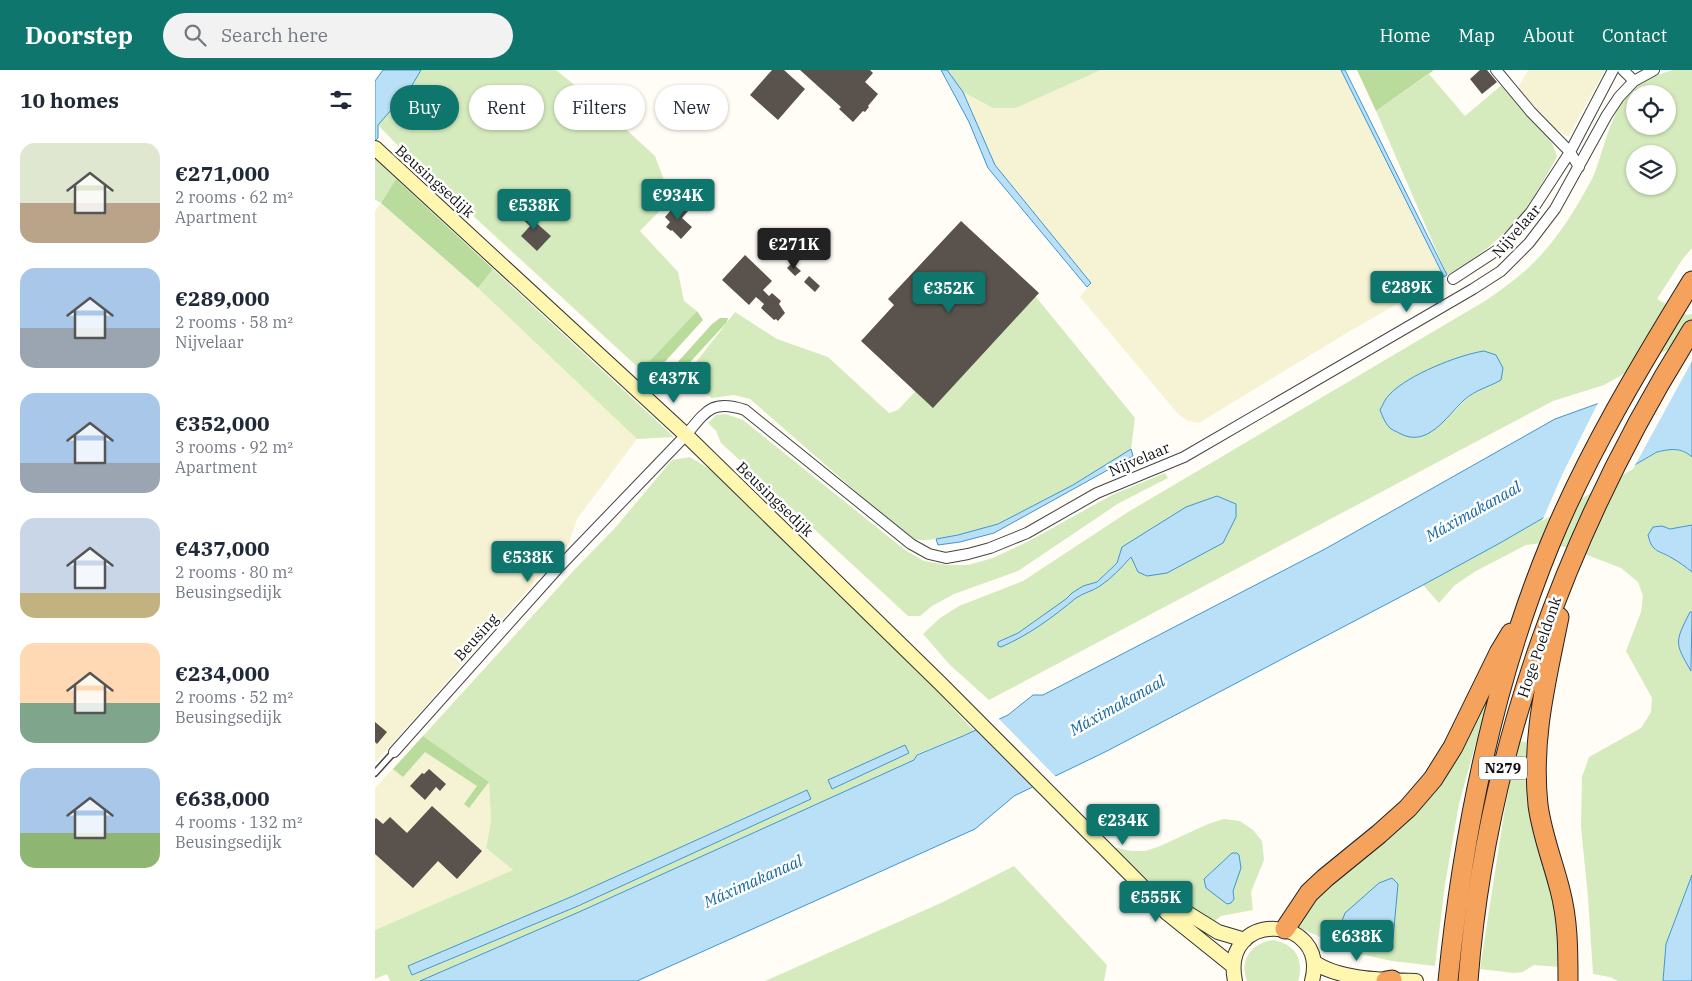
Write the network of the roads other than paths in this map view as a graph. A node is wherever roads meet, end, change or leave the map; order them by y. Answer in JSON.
{"nodes":[{"id":1,"x":1496,"y":70,"type":"edge"},
{"id":2,"x":1613,"y":70,"type":"edge"},
{"id":3,"x":1623,"y":70,"type":"edge"},
{"id":4,"x":1654,"y":70,"type":"edge"},
{"id":5,"x":1633,"y":81,"type":"junction"},
{"id":6,"x":378,"y":151,"type":"edge"},
{"id":7,"x":1570,"y":152,"type":"junction"},
{"id":8,"x":1579,"y":167,"type":"junction"},
{"id":9,"x":1453,"y":279,"type":"dead end"},
{"id":10,"x":1692,"y":281,"type":"edge"},
{"id":11,"x":1689,"y":334,"type":"edge"},
{"id":12,"x":685,"y":435,"type":"junction"},
{"id":13,"x":1561,"y":584,"type":"junction"},
{"id":14,"x":1526,"y":608,"type":"junction"},
{"id":15,"x":394,"y":752,"type":"joint"},
{"id":16,"x":375,"y":773,"type":"edge"},
{"id":17,"x":1141,"y":884,"type":"junction"},
{"id":18,"x":1285,"y":929,"type":"junction"},
{"id":19,"x":1245,"y":940,"type":"junction"},
{"id":20,"x":1314,"y":962,"type":"junction"},
{"id":21,"x":1233,"y":966,"type":"junction"},
{"id":22,"x":1389,"y":980,"type":"edge"},
{"id":23,"x":1235,"y":981,"type":"edge"},
{"id":24,"x":1312,"y":981,"type":"edge"},
{"id":25,"x":1416,"y":981,"type":"edge"},
{"id":26,"x":1448,"y":981,"type":"edge"},
{"id":27,"x":1468,"y":981,"type":"edge"},
{"id":28,"x":1568,"y":981,"type":"edge"}],
"edges":[{"from":1,"to":7,"type":"street"},
{"from":2,"to":7,"type":"street","name":"Nijvelaar"},
{"from":3,"to":5,"type":"street"},
{"from":4,"to":5,"type":"street","name":"Nijvelaar"},
{"from":5,"to":8,"type":"street","name":"Nijvelaar"},
{"from":6,"to":12,"type":"street","name":"Beusingsedijk"},
{"from":7,"to":8,"type":"street"},
{"from":7,"to":9,"type":"street","name":"Nijvelaar"},
{"from":8,"to":12,"type":"street","name":"Nijvelaar"},
{"from":10,"to":14,"type":"highway","name":"Hoge Poeldonk","number":"N279"},
{"from":11,"to":13,"type":"highway","name":"Hoge Poeldonk","number":"N279"},
{"from":12,"to":15,"type":"street","name":"Beusing"},
{"from":12,"to":17,"type":"street","name":"Beusingsedijk"},
{"from":13,"to":27,"type":"highway","name":"Hoge Poeldonk","number":"N279"},
{"from":13,"to":28,"type":"highway","number":"N279"},
{"from":14,"to":18,"type":"highway","number":"N279"},
{"from":14,"to":26,"type":"highway","name":"Hoge Poeldonk","number":"N279"},
{"from":15,"to":16,"type":"lane"},
{"from":17,"to":19,"type":"street","name":"Beusingsedijk"},
{"from":17,"to":21,"type":"street","name":"Beusingsedijk"},
{"from":18,"to":19,"type":"street"},
{"from":18,"to":20,"type":"street"},
{"from":19,"to":21,"type":"street"},
{"from":20,"to":22,"type":"street"},
{"from":20,"to":24,"type":"street"},
{"from":21,"to":23,"type":"street"},
{"from":22,"to":25,"type":"street"}]}
